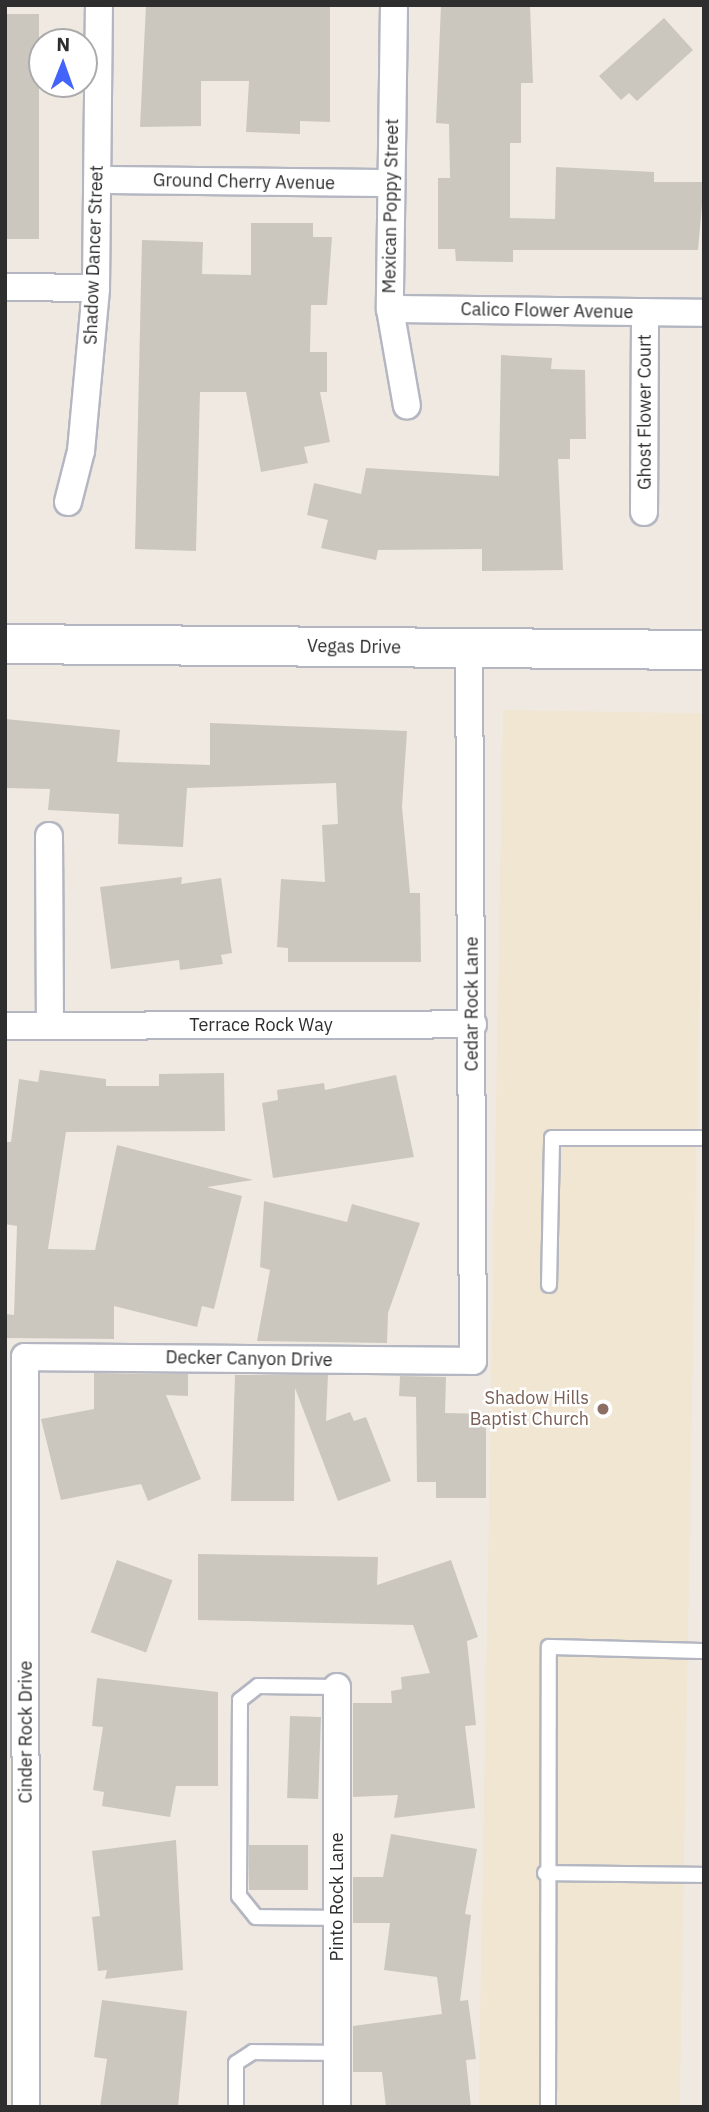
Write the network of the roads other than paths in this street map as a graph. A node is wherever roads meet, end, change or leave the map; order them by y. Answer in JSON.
{"nodes":[{"id":1,"x":99,"y":5,"type":"edge"},
{"id":2,"x":394,"y":5,"type":"edge"},
{"id":3,"x":97,"y":180,"type":"junction"},
{"id":4,"x":391,"y":183,"type":"junction"},
{"id":5,"x":5,"y":287,"type":"edge"},
{"id":6,"x":96,"y":288,"type":"junction"},
{"id":7,"x":390,"y":309,"type":"junction"},
{"id":8,"x":645,"y":312,"type":"junction"},
{"id":9,"x":704,"y":313,"type":"edge"},
{"id":10,"x":407,"y":406,"type":"dead end"},
{"id":11,"x":68,"y":502,"type":"dead end"},
{"id":12,"x":644,"y":512,"type":"dead end"},
{"id":13,"x":5,"y":644,"type":"edge"},
{"id":14,"x":469,"y":648,"type":"junction"},
{"id":15,"x":704,"y":650,"type":"edge"},
{"id":16,"x":49,"y":836,"type":"dead end"},
{"id":17,"x":473,"y":1024,"type":"junction"},
{"id":18,"x":5,"y":1026,"type":"edge"},
{"id":19,"x":50,"y":1026,"type":"junction"},
{"id":20,"x":704,"y":1138,"type":"edge"},
{"id":21,"x":549,"y":1285,"type":"dead end"},
{"id":22,"x":25,"y":1357,"type":"joint"},
{"id":23,"x":473,"y":1361,"type":"joint"},
{"id":24,"x":15,"y":1542,"type":"edge"},
{"id":25,"x":704,"y":1651,"type":"edge"},
{"id":26,"x":337,"y":1687,"type":"joint"},
{"id":27,"x":545,"y":1873,"type":"junction"},
{"id":28,"x":704,"y":1875,"type":"edge"},
{"id":29,"x":337,"y":1918,"type":"junction"},
{"id":30,"x":337,"y":2053,"type":"junction"},
{"id":31,"x":26,"y":2107,"type":"edge"},
{"id":32,"x":236,"y":2107,"type":"edge"},
{"id":33,"x":337,"y":2107,"type":"edge"},
{"id":34,"x":548,"y":2107,"type":"edge"}],
"edges":[{"from":1,"to":3,"type":"street","name":"Shadow Dancer Street"},
{"from":2,"to":4,"type":"street","name":"Mexican Poppy Street"},
{"from":3,"to":4,"type":"street","name":"Ground Cherry Avenue"},
{"from":3,"to":6,"type":"street","name":"Shadow Dancer Street"},
{"from":4,"to":7,"type":"street","name":"Mexican Poppy Street"},
{"from":5,"to":6,"type":"street"},
{"from":6,"to":11,"type":"street","name":"Shadow Dancer Street"},
{"from":7,"to":8,"type":"street","name":"Calico Flower Avenue"},
{"from":7,"to":10,"type":"street","name":"Mexican Poppy Street"},
{"from":8,"to":9,"type":"street","name":"Calico Flower Avenue"},
{"from":8,"to":12,"type":"street","name":"Ghost Flower Court"},
{"from":13,"to":14,"type":"main road","name":"Vegas Drive"},
{"from":14,"to":15,"type":"main road","name":"Vegas Drive"},
{"from":14,"to":17,"type":"street","name":"Cedar Rock Lane"},
{"from":16,"to":19,"type":"street"},
{"from":17,"to":19,"type":"street","name":"Terrace Rock Way"},
{"from":17,"to":23,"type":"street","name":"Cedar Rock Lane"},
{"from":18,"to":19,"type":"street","name":"Terrace Rock Way"},
{"from":20,"to":21,"type":"lane"},
{"from":22,"to":23,"type":"street","name":"Decker Canyon Drive"},
{"from":22,"to":24,"type":"street","name":"Cinder Rock Drive"},
{"from":24,"to":31,"type":"street","name":"Cinder Rock Drive"},
{"from":25,"to":27,"type":"lane"},
{"from":26,"to":29,"type":"street","name":"Pinto Rock Lane"},
{"from":26,"to":29,"type":"lane"},
{"from":27,"to":28,"type":"lane"},
{"from":27,"to":34,"type":"lane"},
{"from":29,"to":30,"type":"street","name":"Pinto Rock Lane"},
{"from":30,"to":32,"type":"lane"},
{"from":30,"to":33,"type":"street","name":"Pinto Rock Lane"}]}
